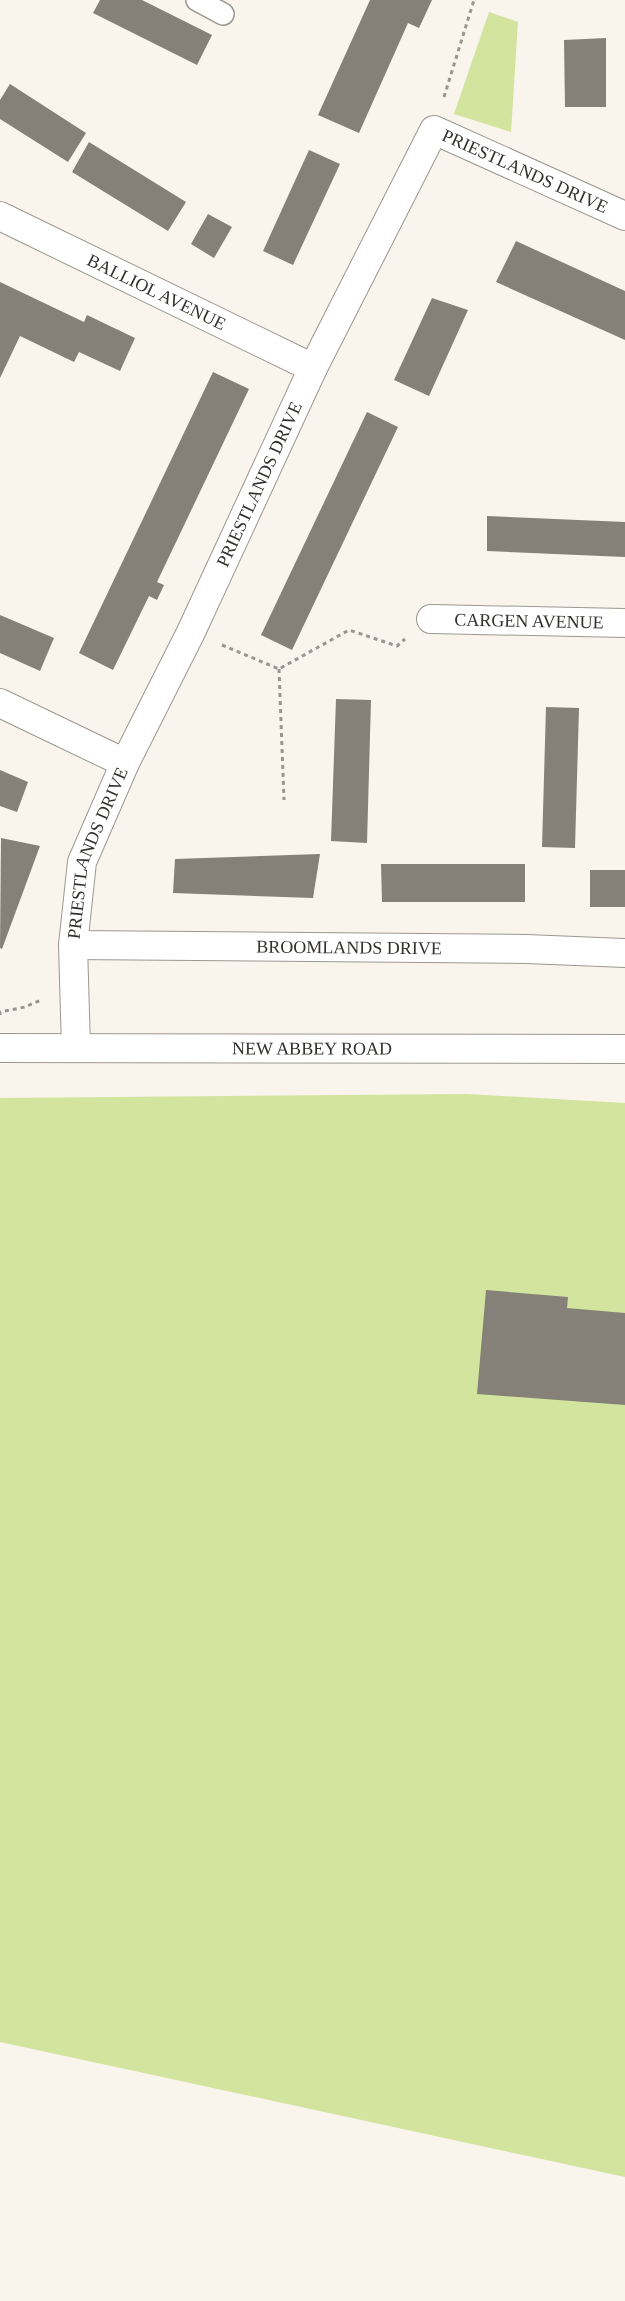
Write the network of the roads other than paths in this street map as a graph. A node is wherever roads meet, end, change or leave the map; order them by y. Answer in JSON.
{"nodes":[{"id":1,"x":196,"y":0,"type":"edge"},
{"id":2,"x":223,"y":14,"type":"dead end"},
{"id":3,"x":0,"y":216,"type":"edge"},
{"id":4,"x":625,"y":216,"type":"edge"},
{"id":5,"x":312,"y":368,"type":"junction"},
{"id":6,"x":431,"y":619,"type":"road end"},
{"id":7,"x":625,"y":623,"type":"edge"},
{"id":8,"x":0,"y":703,"type":"edge"},
{"id":9,"x":125,"y":763,"type":"junction"},
{"id":10,"x":72,"y":945,"type":"junction"},
{"id":11,"x":625,"y":953,"type":"edge"},
{"id":12,"x":0,"y":1048,"type":"edge"},
{"id":13,"x":76,"y":1048,"type":"junction"},
{"id":14,"x":625,"y":1049,"type":"edge"}],
"edges":[{"from":1,"to":2,"type":"lane"},
{"from":3,"to":5,"type":"street","name":"BALLIOL AVENUE"},
{"from":4,"to":5,"type":"street","name":"PRIESTLANDS DRIVE"},
{"from":5,"to":9,"type":"street","name":"PRIESTLANDS DRIVE"},
{"from":6,"to":7,"type":"street","name":"CARGEN AVENUE"},
{"from":8,"to":9,"type":"street"},
{"from":9,"to":10,"type":"street","name":"PRIESTLANDS DRIVE"},
{"from":10,"to":11,"type":"street","name":"BROOMLANDS DRIVE"},
{"from":10,"to":13,"type":"street","name":"PRIESTLANDS DRIVE"},
{"from":12,"to":13,"type":"street","name":"NEW ABBEY ROAD"},
{"from":13,"to":14,"type":"street","name":"NEW ABBEY ROAD"}]}
